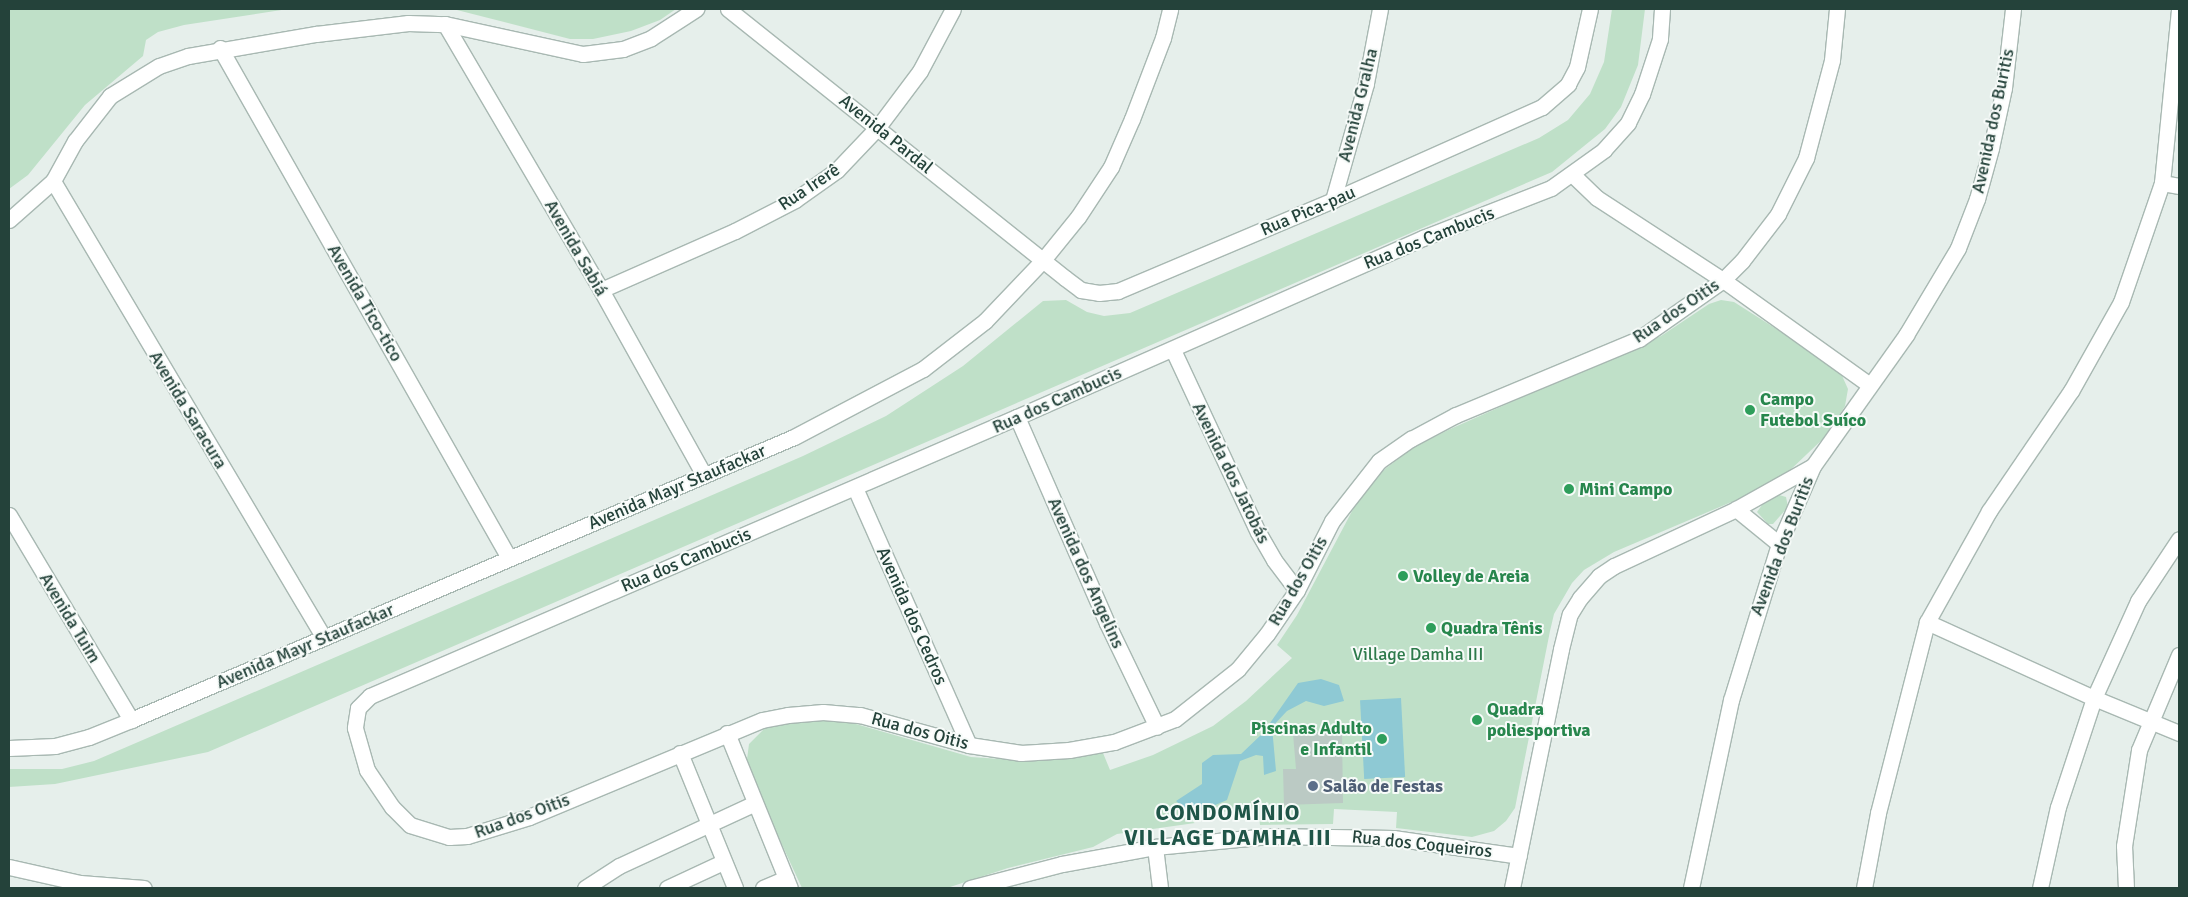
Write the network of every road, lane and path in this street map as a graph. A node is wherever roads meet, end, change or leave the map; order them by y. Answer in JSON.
{"nodes":[{"id":1,"x":696,"y":9,"type":"edge"},
{"id":2,"x":728,"y":9,"type":"edge"},
{"id":3,"x":953,"y":9,"type":"edge"},
{"id":4,"x":1170,"y":9,"type":"edge"},
{"id":5,"x":1380,"y":9,"type":"edge"},
{"id":6,"x":1590,"y":9,"type":"edge"},
{"id":7,"x":1662,"y":9,"type":"edge"},
{"id":8,"x":1838,"y":9,"type":"edge"},
{"id":9,"x":2014,"y":9,"type":"edge"},
{"id":10,"x":2179,"y":9,"type":"edge"},
{"id":11,"x":445,"y":24,"type":"junction"},
{"id":12,"x":220,"y":48,"type":"junction"},
{"id":13,"x":878,"y":127,"type":"junction"},
{"id":14,"x":1573,"y":175,"type":"junction"},
{"id":15,"x":52,"y":181,"type":"junction"},
{"id":16,"x":2162,"y":183,"type":"junction"},
{"id":17,"x":2179,"y":186,"type":"edge"},
{"id":18,"x":1333,"y":200,"type":"junction"},
{"id":19,"x":9,"y":220,"type":"edge"},
{"id":20,"x":1043,"y":260,"type":"junction"},
{"id":21,"x":1723,"y":280,"type":"junction"},
{"id":22,"x":601,"y":290,"type":"junction"},
{"id":23,"x":1173,"y":350,"type":"junction"},
{"id":24,"x":1868,"y":384,"type":"junction"},
{"id":25,"x":1017,"y":417,"type":"junction"},
{"id":26,"x":1813,"y":466,"type":"junction"},
{"id":27,"x":704,"y":475,"type":"junction"},
{"id":28,"x":855,"y":488,"type":"junction"},
{"id":29,"x":1736,"y":509,"type":"junction"},
{"id":30,"x":9,"y":515,"type":"edge"},
{"id":31,"x":2179,"y":539,"type":"edge"},
{"id":32,"x":1779,"y":544,"type":"junction"},
{"id":33,"x":510,"y":558,"type":"junction"},
{"id":34,"x":1297,"y":590,"type":"junction"},
{"id":35,"x":1927,"y":622,"type":"junction"},
{"id":36,"x":324,"y":638,"type":"junction"},
{"id":37,"x":2179,"y":655,"type":"edge"},
{"id":38,"x":2094,"y":698,"type":"junction"},
{"id":39,"x":131,"y":720,"type":"junction"},
{"id":40,"x":2150,"y":722,"type":"junction"},
{"id":41,"x":1157,"y":727,"type":"junction"},
{"id":42,"x":727,"y":733,"type":"junction"},
{"id":43,"x":2179,"y":733,"type":"edge"},
{"id":44,"x":969,"y":745,"type":"junction"},
{"id":45,"x":9,"y":748,"type":"edge"},
{"id":46,"x":680,"y":753,"type":"junction"},
{"id":47,"x":753,"y":804,"type":"junction"},
{"id":48,"x":706,"y":824,"type":"junction"},
{"id":49,"x":410,"y":825,"type":"joint"},
{"id":50,"x":1155,"y":847,"type":"junction"},
{"id":51,"x":1519,"y":856,"type":"junction"},
{"id":52,"x":723,"y":862,"type":"junction"},
{"id":53,"x":9,"y":867,"type":"edge"},
{"id":54,"x":788,"y":883,"type":"edge"},
{"id":55,"x":144,"y":888,"type":"edge"},
{"id":56,"x":585,"y":888,"type":"edge"},
{"id":57,"x":667,"y":888,"type":"edge"},
{"id":58,"x":735,"y":888,"type":"edge"},
{"id":59,"x":763,"y":888,"type":"edge"},
{"id":60,"x":970,"y":888,"type":"edge"},
{"id":61,"x":1160,"y":888,"type":"edge"},
{"id":62,"x":1512,"y":888,"type":"edge"},
{"id":63,"x":1691,"y":888,"type":"edge"},
{"id":64,"x":1864,"y":888,"type":"edge"},
{"id":65,"x":2040,"y":888,"type":"edge"},
{"id":66,"x":2126,"y":888,"type":"edge"}],
"edges":[{"from":1,"to":11,"type":"street"},
{"from":2,"to":13,"type":"street","name":"Avenida Pardal"},
{"from":3,"to":13,"type":"street","name":"Rua Irerê"},
{"from":4,"to":20,"type":"street","name":"Avenida Mayr Staufackar"},
{"from":5,"to":18,"type":"street","name":"Avenida Gralha"},
{"from":6,"to":18,"type":"street","name":"Rua Pica-pau"},
{"from":7,"to":14,"type":"street","name":"Rua dos Cambucis"},
{"from":8,"to":21,"type":"street","name":"Rua dos Oitis"},
{"from":9,"to":24,"type":"street","name":"Avenida dos Buritis"},
{"from":10,"to":16,"type":"street"},
{"from":11,"to":12,"type":"street"},
{"from":11,"to":22,"type":"street","name":"Avenida Sabiá"},
{"from":12,"to":15,"type":"street"},
{"from":12,"to":33,"type":"street","name":"Avenida Tico-tico"},
{"from":13,"to":20,"type":"street","name":"Avenida Pardal"},
{"from":13,"to":22,"type":"street","name":"Rua Irerê"},
{"from":14,"to":21,"type":"street"},
{"from":14,"to":23,"type":"street","name":"Rua dos Cambucis"},
{"from":15,"to":19,"type":"street"},
{"from":15,"to":36,"type":"street","name":"Avenida Saracura"},
{"from":16,"to":17,"type":"street"},
{"from":16,"to":35,"type":"street"},
{"from":18,"to":20,"type":"street","name":"Rua Pica-pau"},
{"from":20,"to":27,"type":"street","name":"Avenida Mayr Staufackar"},
{"from":21,"to":24,"type":"street"},
{"from":21,"to":34,"type":"street","name":"Rua dos Oitis"},
{"from":22,"to":27,"type":"street","name":"Avenida Sabiá"},
{"from":23,"to":25,"type":"street","name":"Rua dos Cambucis"},
{"from":23,"to":34,"type":"street","name":"Avenida dos Jatobás"},
{"from":24,"to":26,"type":"street","name":"Avenida dos Buritis"},
{"from":25,"to":28,"type":"street","name":"Rua dos Cambucis"},
{"from":25,"to":41,"type":"street","name":"Avenida dos Angelins"},
{"from":26,"to":29,"type":"street"},
{"from":26,"to":32,"type":"street","name":"Avenida dos Buritis"},
{"from":27,"to":33,"type":"street","name":"Avenida Mayr Staufackar"},
{"from":28,"to":44,"type":"street","name":"Avenida dos Cedros"},
{"from":28,"to":49,"type":"street","name":"Rua dos Cambucis"},
{"from":29,"to":32,"type":"street"},
{"from":29,"to":51,"type":"street"},
{"from":30,"to":39,"type":"street","name":"Avenida Tuim"},
{"from":31,"to":38,"type":"street"},
{"from":32,"to":63,"type":"street","name":"Avenida dos Buritis"},
{"from":33,"to":36,"type":"street","name":"Avenida Mayr Staufackar"},
{"from":34,"to":41,"type":"street","name":"Rua dos Oitis"},
{"from":35,"to":38,"type":"street"},
{"from":35,"to":64,"type":"street"},
{"from":36,"to":39,"type":"street","name":"Avenida Mayr Staufackar"},
{"from":37,"to":40,"type":"street"},
{"from":38,"to":40,"type":"street"},
{"from":38,"to":65,"type":"street"},
{"from":39,"to":45,"type":"street","name":"Avenida Mayr Staufackar"},
{"from":40,"to":43,"type":"street"},
{"from":40,"to":66,"type":"street"},
{"from":41,"to":44,"type":"street","name":"Rua dos Oitis"},
{"from":42,"to":44,"type":"street","name":"Rua dos Oitis"},
{"from":42,"to":46,"type":"street","name":"Rua dos Oitis"},
{"from":42,"to":47,"type":"street"},
{"from":46,"to":48,"type":"street"},
{"from":46,"to":49,"type":"street","name":"Rua dos Oitis"},
{"from":47,"to":48,"type":"street"},
{"from":47,"to":54,"type":"street"},
{"from":48,"to":52,"type":"street"},
{"from":48,"to":56,"type":"street"},
{"from":50,"to":51,"type":"street","name":"Rua dos Coqueiros"},
{"from":50,"to":60,"type":"street","name":"Rua dos Coqueiros"},
{"from":50,"to":61,"type":"street"},
{"from":51,"to":62,"type":"street"},
{"from":52,"to":57,"type":"street"},
{"from":52,"to":58,"type":"street"},
{"from":53,"to":55,"type":"street"},
{"from":54,"to":59,"type":"street"}]}
